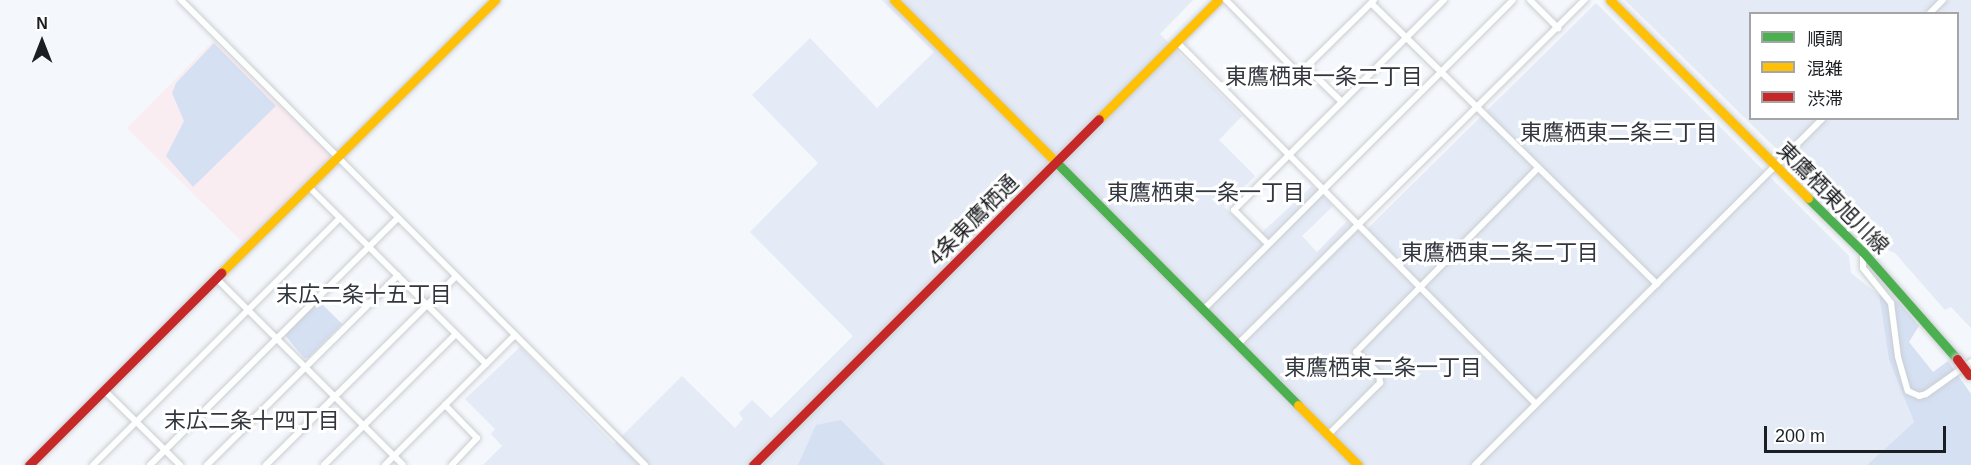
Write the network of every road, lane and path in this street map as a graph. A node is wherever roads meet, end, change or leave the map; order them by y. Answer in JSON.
{"nodes":[{"id":1,"x":181,"y":0,"type":"edge"},
{"id":2,"x":495,"y":0,"type":"edge"},
{"id":3,"x":894,"y":0,"type":"edge"},
{"id":4,"x":1218,"y":0,"type":"edge"},
{"id":5,"x":1226,"y":0,"type":"edge"},
{"id":6,"x":1444,"y":0,"type":"edge"},
{"id":7,"x":1513,"y":0,"type":"edge"},
{"id":8,"x":1530,"y":0,"type":"edge"},
{"id":9,"x":1586,"y":0,"type":"edge"},
{"id":10,"x":1610,"y":0,"type":"edge"},
{"id":11,"x":1943,"y":0,"type":"edge"},
{"id":12,"x":1372,"y":2,"type":"edge"},
{"id":13,"x":1931,"y":12,"type":"edge"},
{"id":14,"x":1558,"y":28,"type":"junction"},
{"id":15,"x":1406,"y":38,"type":"junction"},
{"id":16,"x":1176,"y":42,"type":"junction"},
{"id":17,"x":1306,"y":68,"type":"junction"},
{"id":18,"x":1439,"y":73,"type":"junction"},
{"id":19,"x":1342,"y":102,"type":"junction"},
{"id":20,"x":1476,"y":109,"type":"junction"},
{"id":21,"x":1821,"y":120,"type":"edge"},
{"id":22,"x":1288,"y":156,"type":"junction"},
{"id":23,"x":338,"y":157,"type":"junction"},
{"id":24,"x":1056,"y":162,"type":"junction"},
{"id":25,"x":1776,"y":165,"type":"junction"},
{"id":26,"x":1538,"y":168,"type":"junction"},
{"id":27,"x":308,"y":186,"type":"junction"},
{"id":28,"x":1323,"y":190,"type":"junction"},
{"id":29,"x":340,"y":218,"type":"junction"},
{"id":30,"x":398,"y":218,"type":"junction"},
{"id":31,"x":1359,"y":225,"type":"junction"},
{"id":32,"x":1269,"y":244,"type":"junction"},
{"id":33,"x":369,"y":246,"type":"junction"},
{"id":34,"x":1863,"y":252,"type":"junction"},
{"id":35,"x":398,"y":275,"type":"junction"},
{"id":36,"x":456,"y":276,"type":"junction"},
{"id":37,"x":216,"y":278,"type":"junction"},
{"id":38,"x":1657,"y":284,"type":"junction"},
{"id":39,"x":1420,"y":287,"type":"junction"},
{"id":40,"x":427,"y":304,"type":"junction"},
{"id":41,"x":249,"y":309,"type":"junction"},
{"id":42,"x":1203,"y":310,"type":"junction"},
{"id":43,"x":456,"y":334,"type":"junction"},
{"id":44,"x":515,"y":335,"type":"junction"},
{"id":45,"x":277,"y":339,"type":"junction"},
{"id":46,"x":1238,"y":344,"type":"junction"},
{"id":47,"x":1971,"y":362,"type":"edge"},
{"id":48,"x":486,"y":364,"type":"junction"},
{"id":49,"x":305,"y":367,"type":"junction"},
{"id":50,"x":1970,"y":377,"type":"edge"},
{"id":51,"x":104,"y":390,"type":"junction"},
{"id":52,"x":335,"y":396,"type":"junction"},
{"id":53,"x":1536,"y":404,"type":"junction"},
{"id":54,"x":445,"y":405,"type":"junction"},
{"id":55,"x":136,"y":422,"type":"junction"},
{"id":56,"x":364,"y":425,"type":"junction"},
{"id":57,"x":1328,"y":435,"type":"junction"},
{"id":58,"x":165,"y":450,"type":"junction"},
{"id":59,"x":394,"y":456,"type":"junction"},
{"id":60,"x":29,"y":465,"type":"edge"},
{"id":61,"x":93,"y":465,"type":"edge"},
{"id":62,"x":150,"y":465,"type":"edge"},
{"id":63,"x":180,"y":465,"type":"edge"},
{"id":64,"x":207,"y":465,"type":"edge"},
{"id":65,"x":266,"y":465,"type":"edge"},
{"id":66,"x":324,"y":465,"type":"edge"},
{"id":67,"x":385,"y":465,"type":"edge"},
{"id":68,"x":403,"y":465,"type":"edge"},
{"id":69,"x":452,"y":465,"type":"edge"},
{"id":70,"x":645,"y":465,"type":"edge"},
{"id":71,"x":753,"y":465,"type":"edge"},
{"id":72,"x":1358,"y":465,"type":"edge"},
{"id":73,"x":1475,"y":465,"type":"edge"}],
"edges":[{"from":1,"to":23,"type":"street"},
{"from":2,"to":23,"type":"main road"},
{"from":3,"to":24,"type":"main road"},
{"from":4,"to":16,"type":"main road","name":"4条東鷹栖通"},
{"from":5,"to":17,"type":"street"},
{"from":6,"to":15,"type":"street"},
{"from":7,"to":18,"type":"street"},
{"from":8,"to":14,"type":"street"},
{"from":9,"to":14,"type":"street"},
{"from":10,"to":25,"type":"main road","name":"東鷹栖東旭川線"},
{"from":11,"to":13,"type":"street"},
{"from":12,"to":15,"type":"street"},
{"from":12,"to":17,"type":"street"},
{"from":14,"to":20,"type":"street"},
{"from":15,"to":18,"type":"street"},
{"from":15,"to":19,"type":"street"},
{"from":16,"to":22,"type":"street"},
{"from":16,"to":24,"type":"main road","name":"4条東鷹栖通"},
{"from":17,"to":19,"type":"street"},
{"from":18,"to":20,"type":"street"},
{"from":18,"to":28,"type":"street"},
{"from":19,"to":22,"type":"street"},
{"from":20,"to":26,"type":"street"},
{"from":20,"to":31,"type":"street"},
{"from":21,"to":25,"type":"street"},
{"from":22,"to":28,"type":"street"},
{"from":22,"to":32,"type":"street"},
{"from":23,"to":27,"type":"main road"},
{"from":23,"to":30,"type":"street"},
{"from":24,"to":42,"type":"main road"},
{"from":24,"to":71,"type":"main road","name":"4条東鷹栖通"},
{"from":25,"to":34,"type":"main road","name":"東鷹栖東旭川線"},
{"from":25,"to":38,"type":"street"},
{"from":26,"to":38,"type":"street"},
{"from":26,"to":39,"type":"street"},
{"from":27,"to":29,"type":"street"},
{"from":27,"to":37,"type":"main road"},
{"from":28,"to":31,"type":"street"},
{"from":28,"to":32,"type":"street"},
{"from":29,"to":33,"type":"street"},
{"from":29,"to":41,"type":"street"},
{"from":30,"to":33,"type":"street"},
{"from":30,"to":36,"type":"street"},
{"from":31,"to":39,"type":"street"},
{"from":31,"to":46,"type":"street"},
{"from":32,"to":42,"type":"street"},
{"from":33,"to":35,"type":"street"},
{"from":33,"to":45,"type":"street"},
{"from":34,"to":47,"type":"street"},
{"from":34,"to":50,"type":"main road","name":"東鷹栖東旭川線","bridge":true},
{"from":35,"to":40,"type":"street"},
{"from":35,"to":49,"type":"street"},
{"from":36,"to":40,"type":"street"},
{"from":36,"to":44,"type":"street"},
{"from":37,"to":41,"type":"street"},
{"from":37,"to":51,"type":"main road"},
{"from":38,"to":53,"type":"street"},
{"from":39,"to":53,"type":"street"},
{"from":39,"to":57,"type":"street"},
{"from":40,"to":43,"type":"street"},
{"from":40,"to":52,"type":"street"},
{"from":41,"to":45,"type":"street"},
{"from":41,"to":55,"type":"street"},
{"from":42,"to":46,"type":"main road"},
{"from":43,"to":48,"type":"street"},
{"from":43,"to":56,"type":"street"},
{"from":44,"to":48,"type":"street"},
{"from":44,"to":70,"type":"street"},
{"from":45,"to":49,"type":"street"},
{"from":45,"to":58,"type":"street"},
{"from":46,"to":57,"type":"main road"},
{"from":48,"to":54,"type":"street"},
{"from":49,"to":52,"type":"street"},
{"from":49,"to":64,"type":"street"},
{"from":51,"to":55,"type":"street"},
{"from":51,"to":60,"type":"main road"},
{"from":52,"to":56,"type":"street"},
{"from":52,"to":65,"type":"street"},
{"from":53,"to":73,"type":"street"},
{"from":54,"to":59,"type":"street"},
{"from":54,"to":69,"type":"street"},
{"from":55,"to":58,"type":"street"},
{"from":55,"to":61,"type":"street"},
{"from":56,"to":59,"type":"street"},
{"from":56,"to":66,"type":"street"},
{"from":57,"to":72,"type":"main road"},
{"from":58,"to":62,"type":"street"},
{"from":58,"to":63,"type":"street"},
{"from":59,"to":67,"type":"street"},
{"from":59,"to":68,"type":"street"}]}
